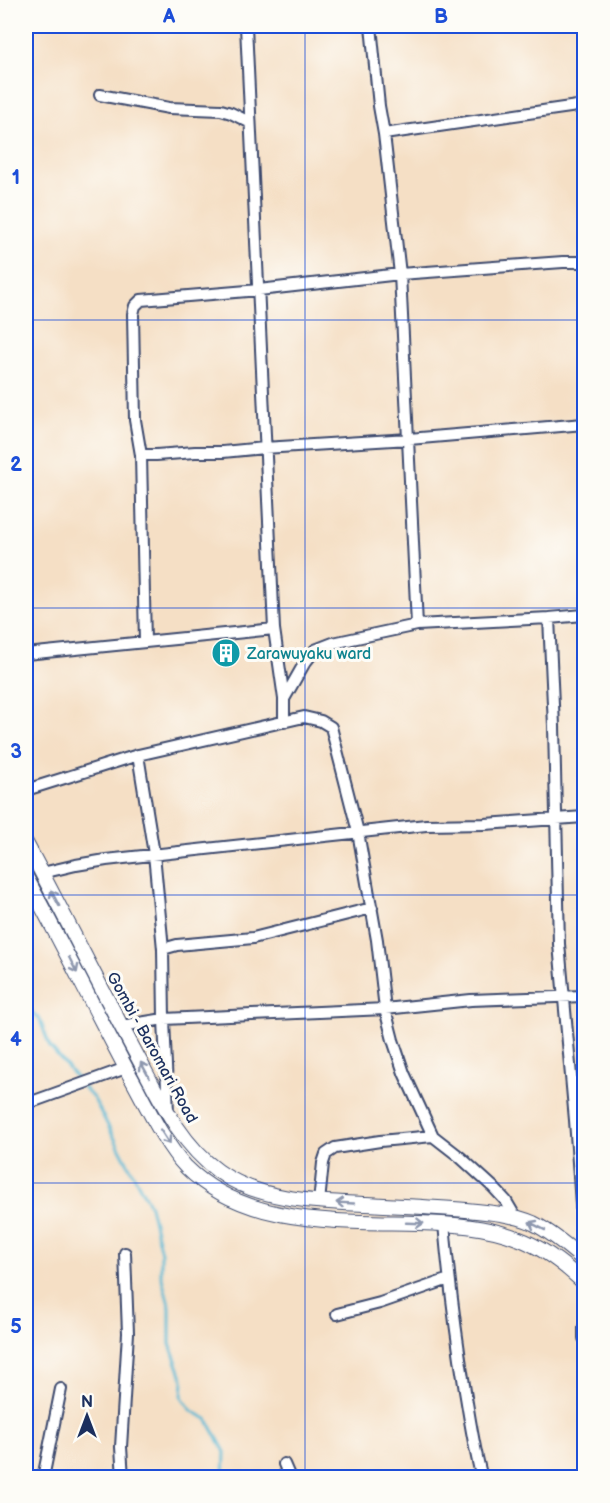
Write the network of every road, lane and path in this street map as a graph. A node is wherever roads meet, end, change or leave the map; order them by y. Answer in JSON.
{"nodes":[{"id":1,"x":246,"y":26,"type":"edge"},
{"id":2,"x":372,"y":26,"type":"edge"},
{"id":3,"x":584,"y":26,"type":"edge"},
{"id":4,"x":585,"y":32,"type":"edge"},
{"id":5,"x":100,"y":95,"type":"dead end"},
{"id":6,"x":585,"y":105,"type":"edge"},
{"id":7,"x":249,"y":122,"type":"junction"},
{"id":8,"x":384,"y":134,"type":"junction"},
{"id":9,"x":585,"y":262,"type":"edge"},
{"id":10,"x":400,"y":274,"type":"junction"},
{"id":11,"x":259,"y":290,"type":"junction"},
{"id":12,"x":585,"y":424,"type":"edge"},
{"id":13,"x":409,"y":439,"type":"junction"},
{"id":14,"x":264,"y":448,"type":"junction"},
{"id":15,"x":141,"y":455,"type":"junction"},
{"id":16,"x":585,"y":615,"type":"edge"},
{"id":17,"x":549,"y":618,"type":"junction"},
{"id":18,"x":417,"y":625,"type":"junction"},
{"id":19,"x":274,"y":629,"type":"junction"},
{"id":20,"x":145,"y":642,"type":"junction"},
{"id":21,"x":26,"y":654,"type":"edge"},
{"id":22,"x":284,"y":699,"type":"junction"},
{"id":23,"x":284,"y":722,"type":"junction"},
{"id":24,"x":138,"y":755,"type":"junction"},
{"id":25,"x":26,"y":790,"type":"edge"},
{"id":26,"x":585,"y":817,"type":"edge"},
{"id":27,"x":556,"y":820,"type":"junction"},
{"id":28,"x":358,"y":832,"type":"junction"},
{"id":29,"x":26,"y":843,"type":"edge"},
{"id":30,"x":153,"y":854,"type":"junction"},
{"id":31,"x":42,"y":873,"type":"junction"},
{"id":32,"x":26,"y":877,"type":"edge"},
{"id":33,"x":372,"y":908,"type":"junction"},
{"id":34,"x":164,"y":949,"type":"junction"},
{"id":35,"x":585,"y":996,"type":"edge"},
{"id":36,"x":564,"y":997,"type":"junction"},
{"id":37,"x":385,"y":1009,"type":"junction"},
{"id":38,"x":164,"y":1019,"type":"junction"},
{"id":39,"x":121,"y":1026,"type":"junction"},
{"id":40,"x":126,"y":1068,"type":"junction"},
{"id":41,"x":26,"y":1104,"type":"edge"},
{"id":42,"x":168,"y":1112,"type":"junction"},
{"id":43,"x":580,"y":1120,"type":"edge"},
{"id":44,"x":433,"y":1136,"type":"junction"},
{"id":45,"x":319,"y":1202,"type":"junction"},
{"id":46,"x":516,"y":1218,"type":"junction"},
{"id":47,"x":444,"y":1224,"type":"junction"},
{"id":48,"x":125,"y":1253,"type":"dead end"},
{"id":49,"x":583,"y":1259,"type":"edge"},
{"id":50,"x":449,"y":1279,"type":"junction"},
{"id":51,"x":585,"y":1283,"type":"edge"},
{"id":52,"x":337,"y":1314,"type":"dead end"},
{"id":53,"x":585,"y":1327,"type":"edge"},
{"id":54,"x":585,"y":1338,"type":"edge"},
{"id":55,"x":61,"y":1389,"type":"dead end"},
{"id":56,"x":284,"y":1464,"type":"dead end"},
{"id":57,"x":43,"y":1478,"type":"edge"},
{"id":58,"x":123,"y":1478,"type":"edge"},
{"id":59,"x":290,"y":1478,"type":"edge"},
{"id":60,"x":482,"y":1478,"type":"edge"}],
"edges":[{"from":1,"to":7,"type":"street"},
{"from":2,"to":8,"type":"street"},
{"from":3,"to":4,"type":"street"},
{"from":5,"to":7,"type":"street"},
{"from":6,"to":8,"type":"street"},
{"from":7,"to":11,"type":"street"},
{"from":8,"to":10,"type":"street"},
{"from":9,"to":10,"type":"street"},
{"from":10,"to":11,"type":"street"},
{"from":10,"to":13,"type":"street"},
{"from":11,"to":14,"type":"street"},
{"from":11,"to":15,"type":"street"},
{"from":12,"to":13,"type":"street"},
{"from":13,"to":14,"type":"street"},
{"from":13,"to":18,"type":"street"},
{"from":14,"to":15,"type":"street"},
{"from":14,"to":19,"type":"street"},
{"from":15,"to":20,"type":"street"},
{"from":16,"to":17,"type":"street"},
{"from":17,"to":18,"type":"street"},
{"from":17,"to":27,"type":"street"},
{"from":18,"to":22,"type":"street"},
{"from":19,"to":20,"type":"street"},
{"from":19,"to":22,"type":"street"},
{"from":20,"to":21,"type":"street"},
{"from":22,"to":23,"type":"street"},
{"from":23,"to":24,"type":"street"},
{"from":23,"to":28,"type":"street"},
{"from":24,"to":25,"type":"street"},
{"from":24,"to":30,"type":"street"},
{"from":26,"to":27,"type":"street"},
{"from":27,"to":28,"type":"street"},
{"from":27,"to":36,"type":"street"},
{"from":28,"to":30,"type":"street"},
{"from":28,"to":33,"type":"street"},
{"from":29,"to":31,"type":"main road","name":"Gombi - Baromari Road"},
{"from":30,"to":31,"type":"street"},
{"from":30,"to":34,"type":"street"},
{"from":39,"to":31,"type":"main road","name":"Gombi - Baromari Road","one_way":true},
{"from":32,"to":40,"type":"main road","name":"Gombi - Baromari Road","one_way":true},
{"from":33,"to":34,"type":"street"},
{"from":33,"to":37,"type":"street"},
{"from":34,"to":38,"type":"street"},
{"from":35,"to":36,"type":"street"},
{"from":36,"to":37,"type":"street"},
{"from":36,"to":43,"type":"street"},
{"from":37,"to":38,"type":"street"},
{"from":37,"to":44,"type":"street"},
{"from":38,"to":39,"type":"street"},
{"from":38,"to":42,"type":"street"},
{"from":42,"to":39,"type":"main road","name":"Gombi - Baromari Road","one_way":true},
{"from":40,"to":41,"type":"street"},
{"from":40,"to":47,"type":"main road","name":"Gombi - Baromari Road","one_way":true},
{"from":42,"to":45,"type":"main road","name":"Gombi - Baromari Road"},
{"from":43,"to":49,"type":"street"},
{"from":44,"to":45,"type":"street"},
{"from":44,"to":46,"type":"street"},
{"from":46,"to":45,"type":"main road","name":"Gombi - Baromari Road","one_way":true},
{"from":49,"to":46,"type":"main road","name":"Gombi - Baromari Road","one_way":true},
{"from":47,"to":50,"type":"street"},
{"from":47,"to":51,"type":"main road","name":"Gombi - Baromari Road"},
{"from":48,"to":58,"type":"street"},
{"from":50,"to":52,"type":"street"},
{"from":50,"to":60,"type":"street"},
{"from":53,"to":54,"type":"street"},
{"from":55,"to":57,"type":"street"},
{"from":56,"to":59,"type":"street"}]}
